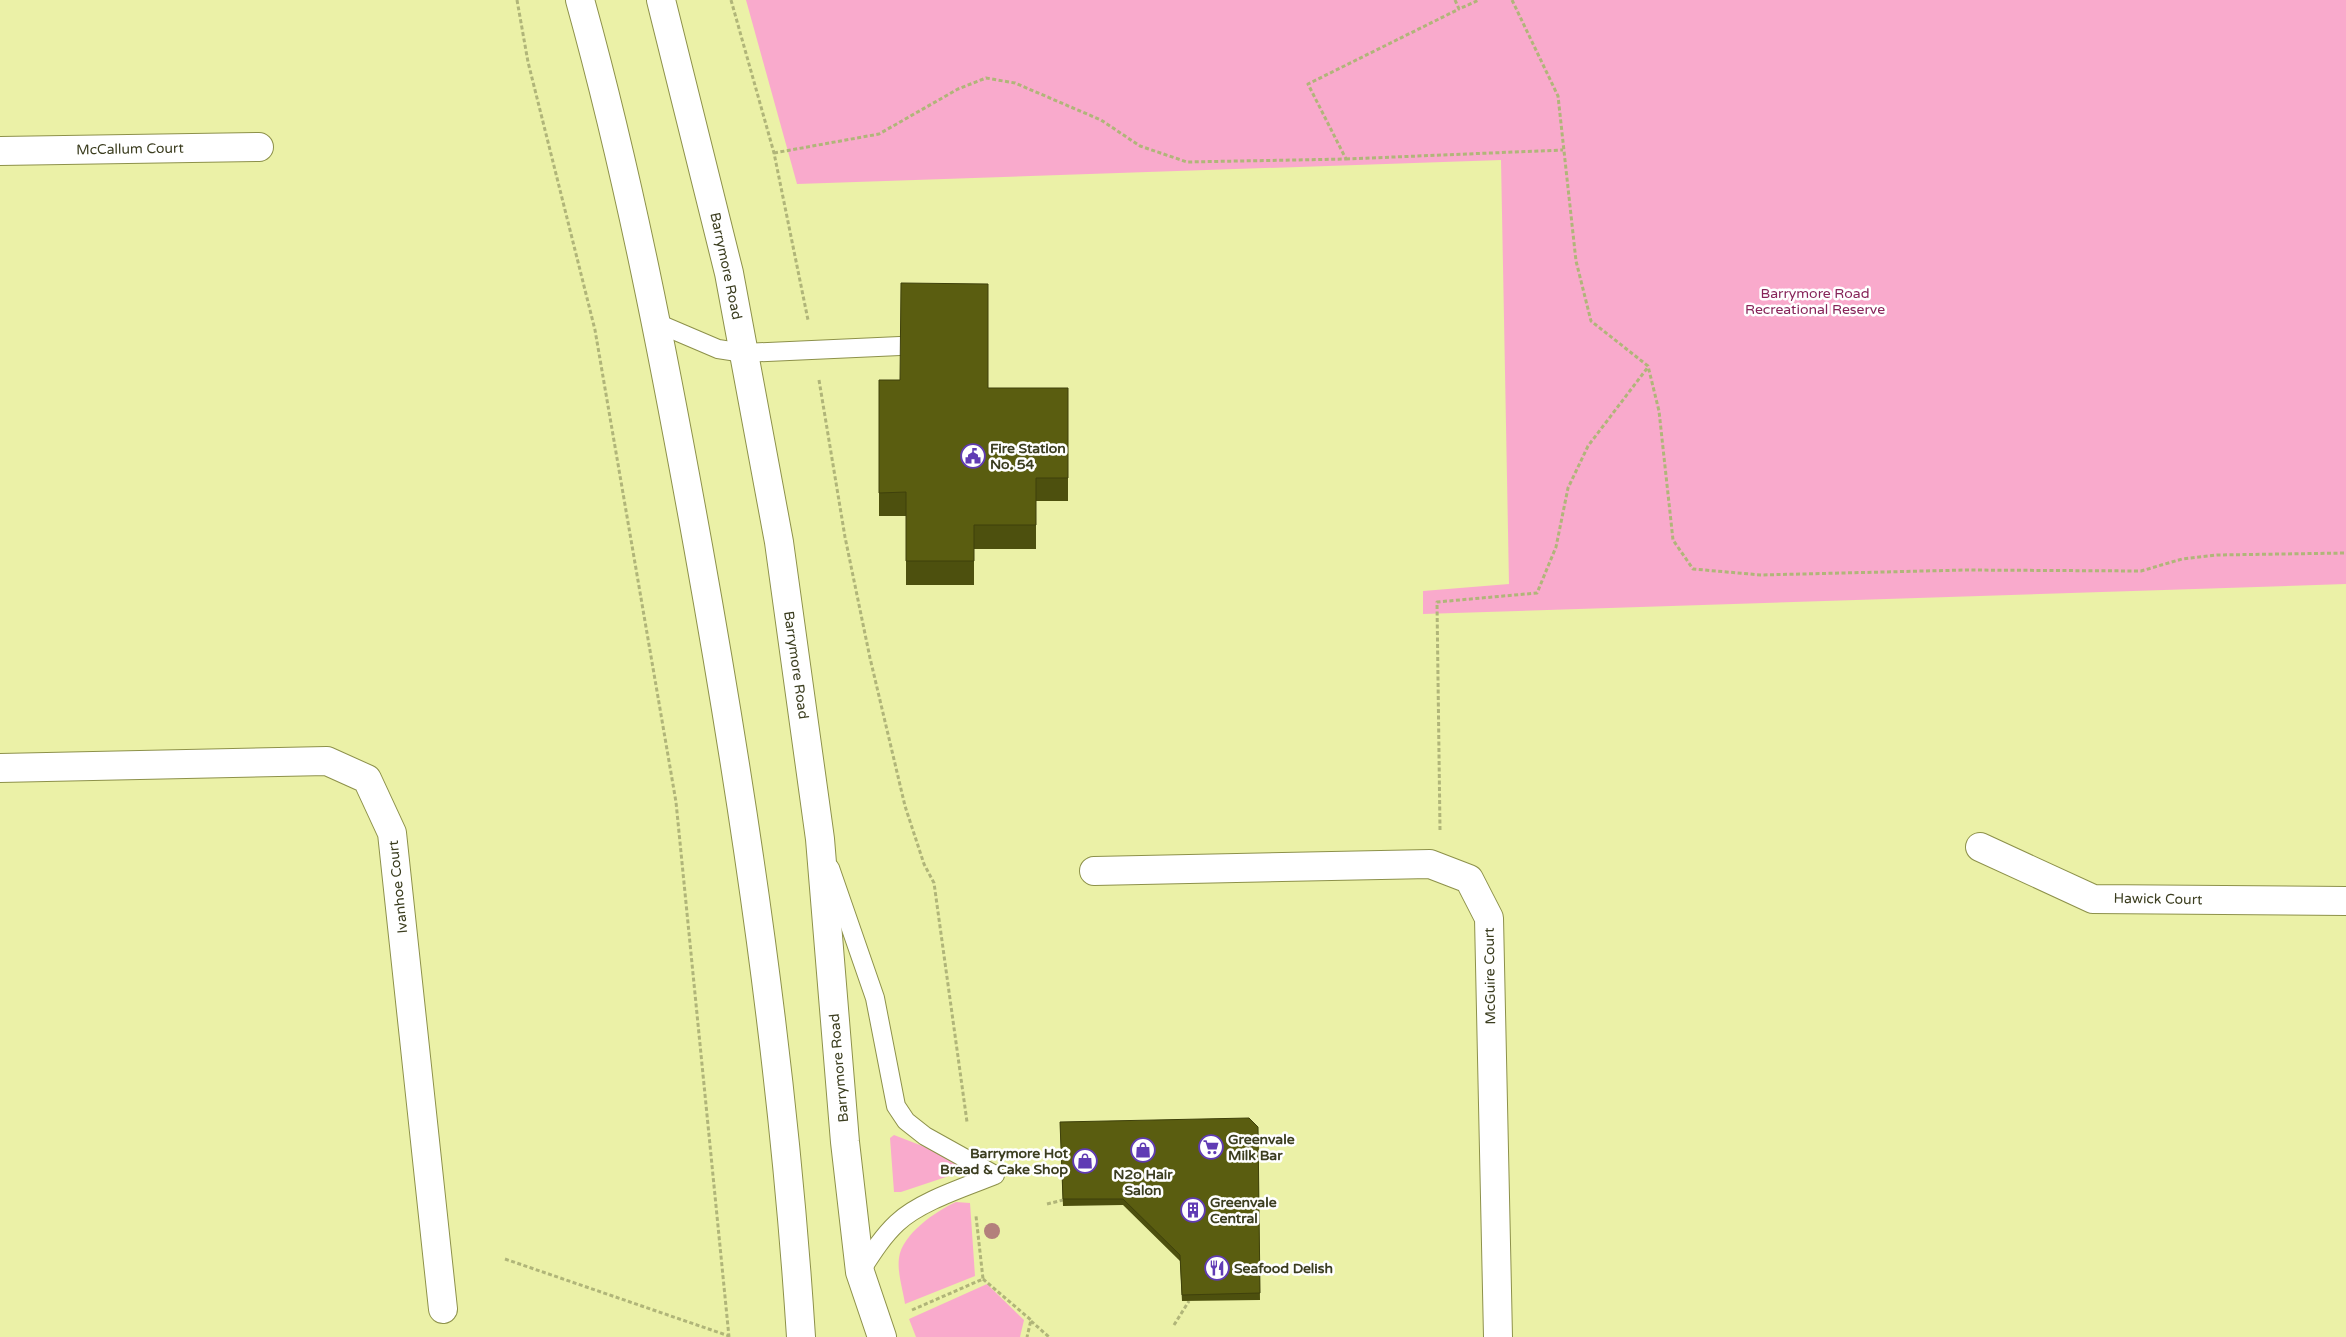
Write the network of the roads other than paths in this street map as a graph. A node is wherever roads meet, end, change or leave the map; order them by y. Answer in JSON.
{"nodes":[{"id":1,"x":580,"y":0,"type":"edge"},
{"id":2,"x":661,"y":0,"type":"edge"},
{"id":3,"x":259,"y":147,"type":"dead end"},
{"id":4,"x":0,"y":151,"type":"edge"},
{"id":5,"x":657,"y":323,"type":"junction"},
{"id":6,"x":900,"y":346,"type":"edge"},
{"id":7,"x":744,"y":353,"type":"junction"},
{"id":8,"x":0,"y":768,"type":"edge"},
{"id":9,"x":820,"y":839,"type":"junction"},
{"id":10,"x":1980,"y":847,"type":"dead end"},
{"id":11,"x":1094,"y":871,"type":"dead end"},
{"id":12,"x":2346,"y":901,"type":"edge"},
{"id":13,"x":860,"y":1272,"type":"junction"},
{"id":14,"x":443,"y":1309,"type":"dead end"},
{"id":15,"x":801,"y":1337,"type":"edge"},
{"id":16,"x":882,"y":1337,"type":"edge"},
{"id":17,"x":1498,"y":1337,"type":"edge"}],
"edges":[{"from":1,"to":5,"type":"street"},
{"from":2,"to":7,"type":"street","name":"Barrymore Road"},
{"from":3,"to":4,"type":"street","name":"McCallum Court"},
{"from":5,"to":7,"type":"lane"},
{"from":5,"to":15,"type":"street"},
{"from":6,"to":7,"type":"lane"},
{"from":7,"to":9,"type":"street","name":"Barrymore Road"},
{"from":8,"to":14,"type":"street","name":"Ivanhoe Court"},
{"from":9,"to":13,"type":"street","name":"Barrymore Road"},
{"from":9,"to":13,"type":"lane"},
{"from":10,"to":12,"type":"street","name":"Hawick Court"},
{"from":11,"to":17,"type":"street","name":"McGuire Court"},
{"from":13,"to":16,"type":"street","name":"Barrymore Road"}]}
